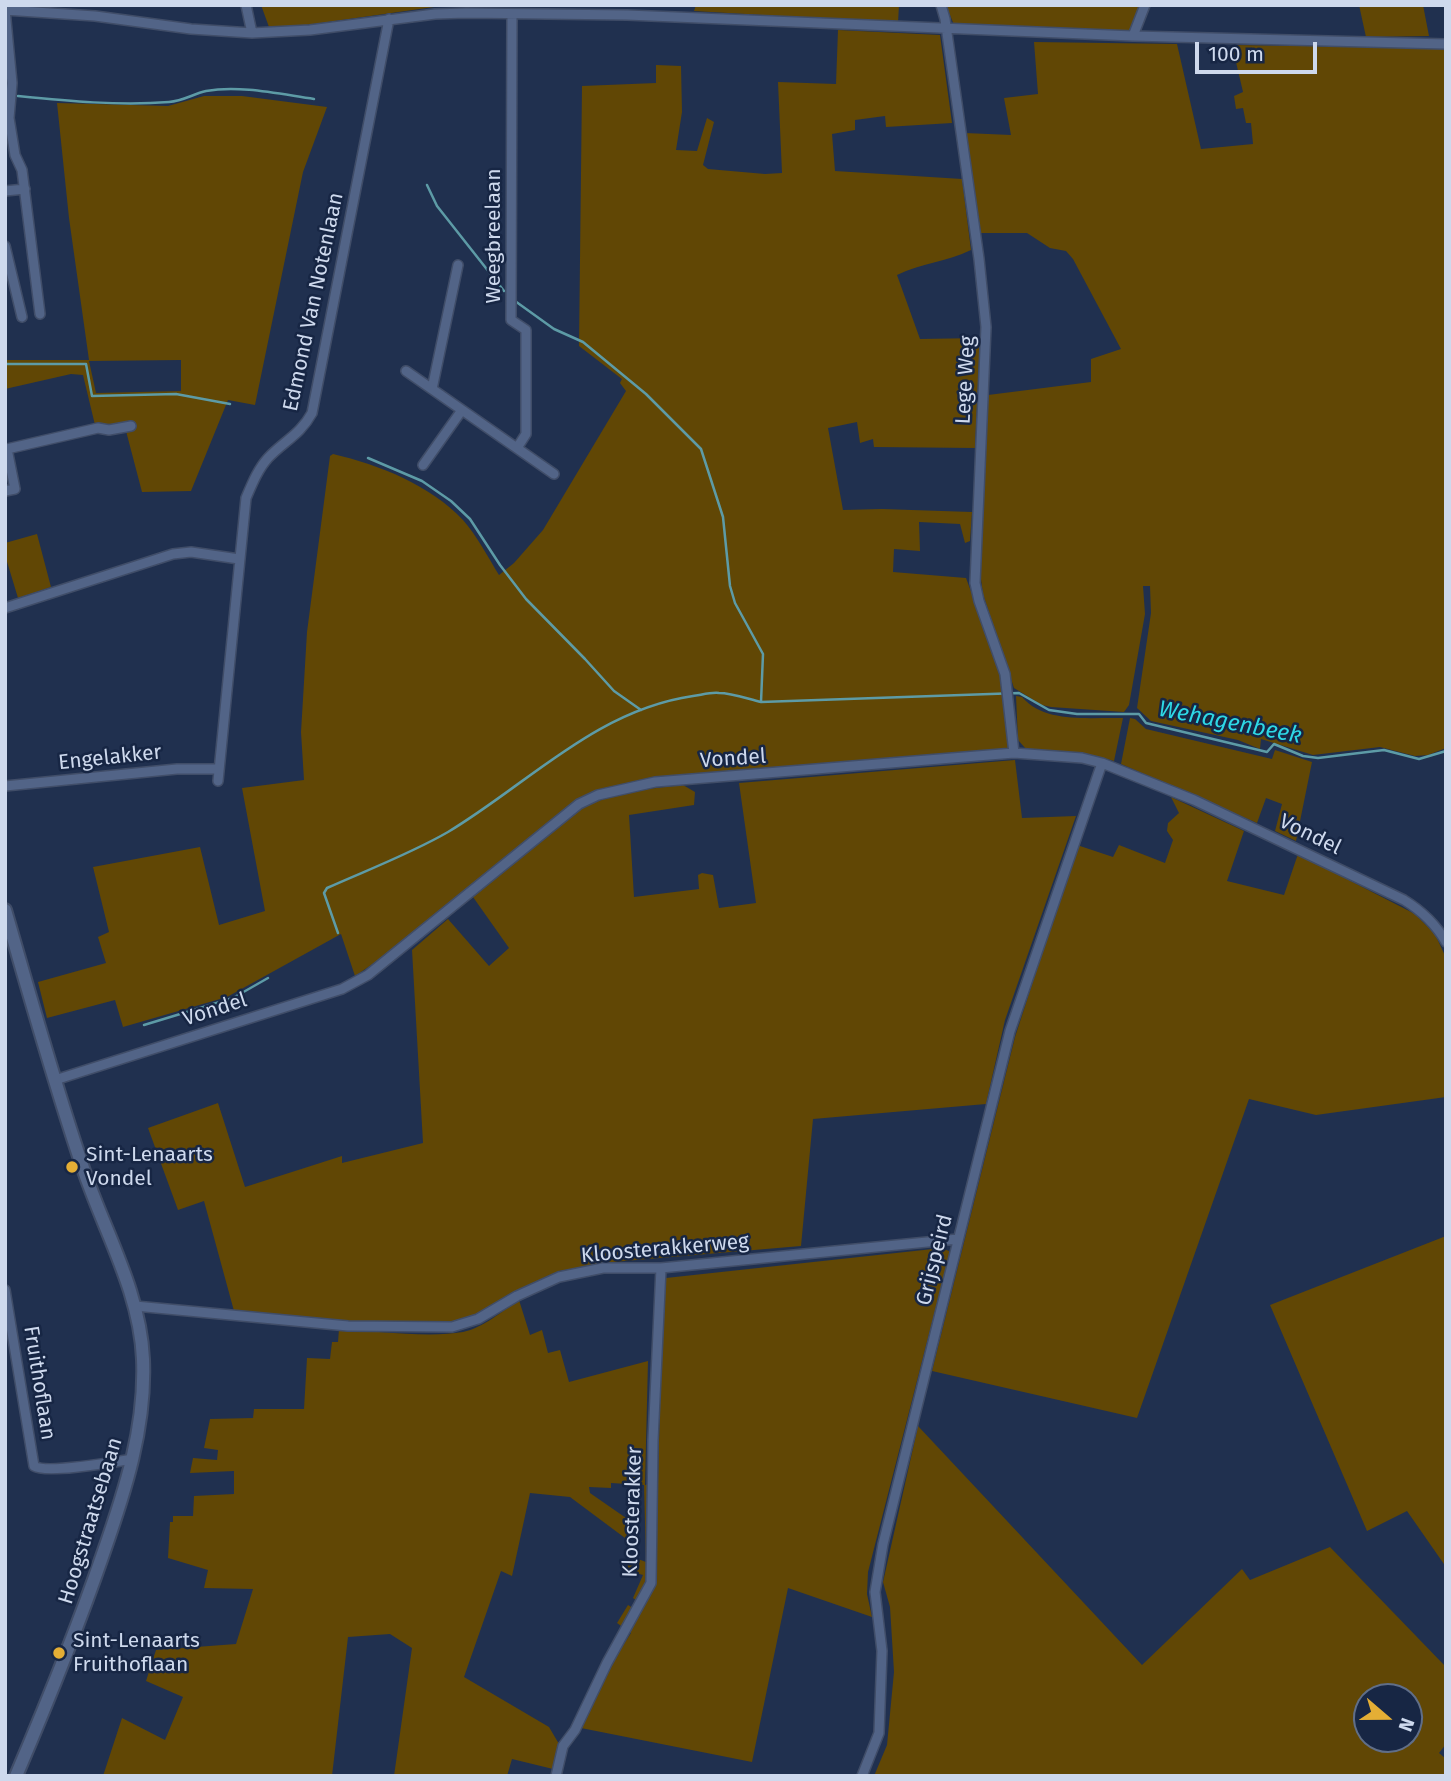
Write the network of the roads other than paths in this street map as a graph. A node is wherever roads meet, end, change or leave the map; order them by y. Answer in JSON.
{"nodes":[{"id":1,"x":246,"y":5,"type":"edge"},
{"id":2,"x":941,"y":5,"type":"edge"},
{"id":3,"x":1145,"y":5,"type":"edge"},
{"id":4,"x":5,"y":10,"type":"edge"},
{"id":5,"x":628,"y":10,"type":"edge"},
{"id":6,"x":512,"y":14,"type":"junction"},
{"id":7,"x":389,"y":19,"type":"junction"},
{"id":8,"x":946,"y":29,"type":"junction"},
{"id":9,"x":253,"y":33,"type":"junction"},
{"id":10,"x":1133,"y":36,"type":"junction"},
{"id":11,"x":1446,"y":44,"type":"edge"},
{"id":12,"x":25,"y":189,"type":"junction"},
{"id":13,"x":5,"y":191,"type":"edge"},
{"id":14,"x":5,"y":246,"type":"edge"},
{"id":15,"x":458,"y":265,"type":"dead end"},
{"id":16,"x":40,"y":314,"type":"dead end"},
{"id":17,"x":22,"y":317,"type":"dead end"},
{"id":18,"x":406,"y":371,"type":"dead end"},
{"id":19,"x":432,"y":388,"type":"junction"},
{"id":20,"x":462,"y":410,"type":"junction"},
{"id":21,"x":131,"y":426,"type":"dead end"},
{"id":22,"x":517,"y":448,"type":"junction"},
{"id":23,"x":6,"y":450,"type":"edge"},
{"id":24,"x":423,"y":465,"type":"dead end"},
{"id":25,"x":554,"y":474,"type":"dead end"},
{"id":26,"x":5,"y":491,"type":"edge"},
{"id":27,"x":239,"y":559,"type":"junction"},
{"id":28,"x":5,"y":608,"type":"edge"},
{"id":29,"x":1014,"y":753,"type":"junction"},
{"id":30,"x":1102,"y":763,"type":"junction"},
{"id":31,"x":219,"y":769,"type":"junction"},
{"id":32,"x":218,"y":781,"type":"dead end"},
{"id":33,"x":5,"y":786,"type":"edge"},
{"id":34,"x":5,"y":910,"type":"edge"},
{"id":35,"x":1446,"y":942,"type":"edge"},
{"id":36,"x":55,"y":1080,"type":"junction"},
{"id":37,"x":958,"y":1239,"type":"junction"},
{"id":38,"x":661,"y":1268,"type":"junction"},
{"id":39,"x":5,"y":1290,"type":"edge"},
{"id":40,"x":135,"y":1306,"type":"junction"},
{"id":41,"x":133,"y":1459,"type":"junction"},
{"id":42,"x":16,"y":1776,"type":"edge"},
{"id":43,"x":556,"y":1776,"type":"edge"},
{"id":44,"x":862,"y":1776,"type":"edge"}],
"edges":[{"from":1,"to":9,"type":"street"},
{"from":2,"to":8,"type":"street","name":"Lege Weg"},
{"from":3,"to":10,"type":"street"},
{"from":4,"to":9,"type":"street"},
{"from":4,"to":12,"type":"street"},
{"from":5,"to":6,"type":"street"},
{"from":5,"to":8,"type":"street"},
{"from":6,"to":7,"type":"street"},
{"from":6,"to":22,"type":"street","name":"Weegbreelaan"},
{"from":7,"to":9,"type":"street"},
{"from":7,"to":27,"type":"street","name":"Edmond Van Notenlaan"},
{"from":8,"to":10,"type":"street"},
{"from":8,"to":29,"type":"street","name":"Lege Weg"},
{"from":10,"to":11,"type":"street"},
{"from":12,"to":13,"type":"street"},
{"from":12,"to":16,"type":"street"},
{"from":14,"to":17,"type":"street"},
{"from":15,"to":19,"type":"street"},
{"from":18,"to":19,"type":"street"},
{"from":19,"to":20,"type":"street"},
{"from":20,"to":22,"type":"street"},
{"from":20,"to":24,"type":"street"},
{"from":21,"to":23,"type":"street"},
{"from":22,"to":25,"type":"street"},
{"from":23,"to":26,"type":"street"},
{"from":27,"to":28,"type":"street"},
{"from":27,"to":31,"type":"street","name":"Edmond Van Notenlaan"},
{"from":29,"to":30,"type":"street","name":"Vondel"},
{"from":29,"to":36,"type":"street","name":"Vondel"},
{"from":30,"to":35,"type":"street","name":"Vondel"},
{"from":30,"to":37,"type":"street","name":"Grijspeird"},
{"from":31,"to":32,"type":"street","name":"Edmond Van Notenlaan"},
{"from":31,"to":33,"type":"street","name":"Engelakker"},
{"from":34,"to":36,"type":"main road","name":"Hoogstraatsebaan"},
{"from":36,"to":40,"type":"main road","name":"Hoogstraatsebaan"},
{"from":37,"to":38,"type":"street","name":"Kloosterakkerweg"},
{"from":37,"to":44,"type":"street","name":"Grijspeird"},
{"from":38,"to":40,"type":"street","name":"Kloosterakkerweg"},
{"from":38,"to":43,"type":"street","name":"Kloosterakker"},
{"from":39,"to":41,"type":"street","name":"Fruithoflaan"},
{"from":40,"to":41,"type":"main road","name":"Hoogstraatsebaan"},
{"from":41,"to":42,"type":"main road","name":"Hoogstraatsebaan"}]}
